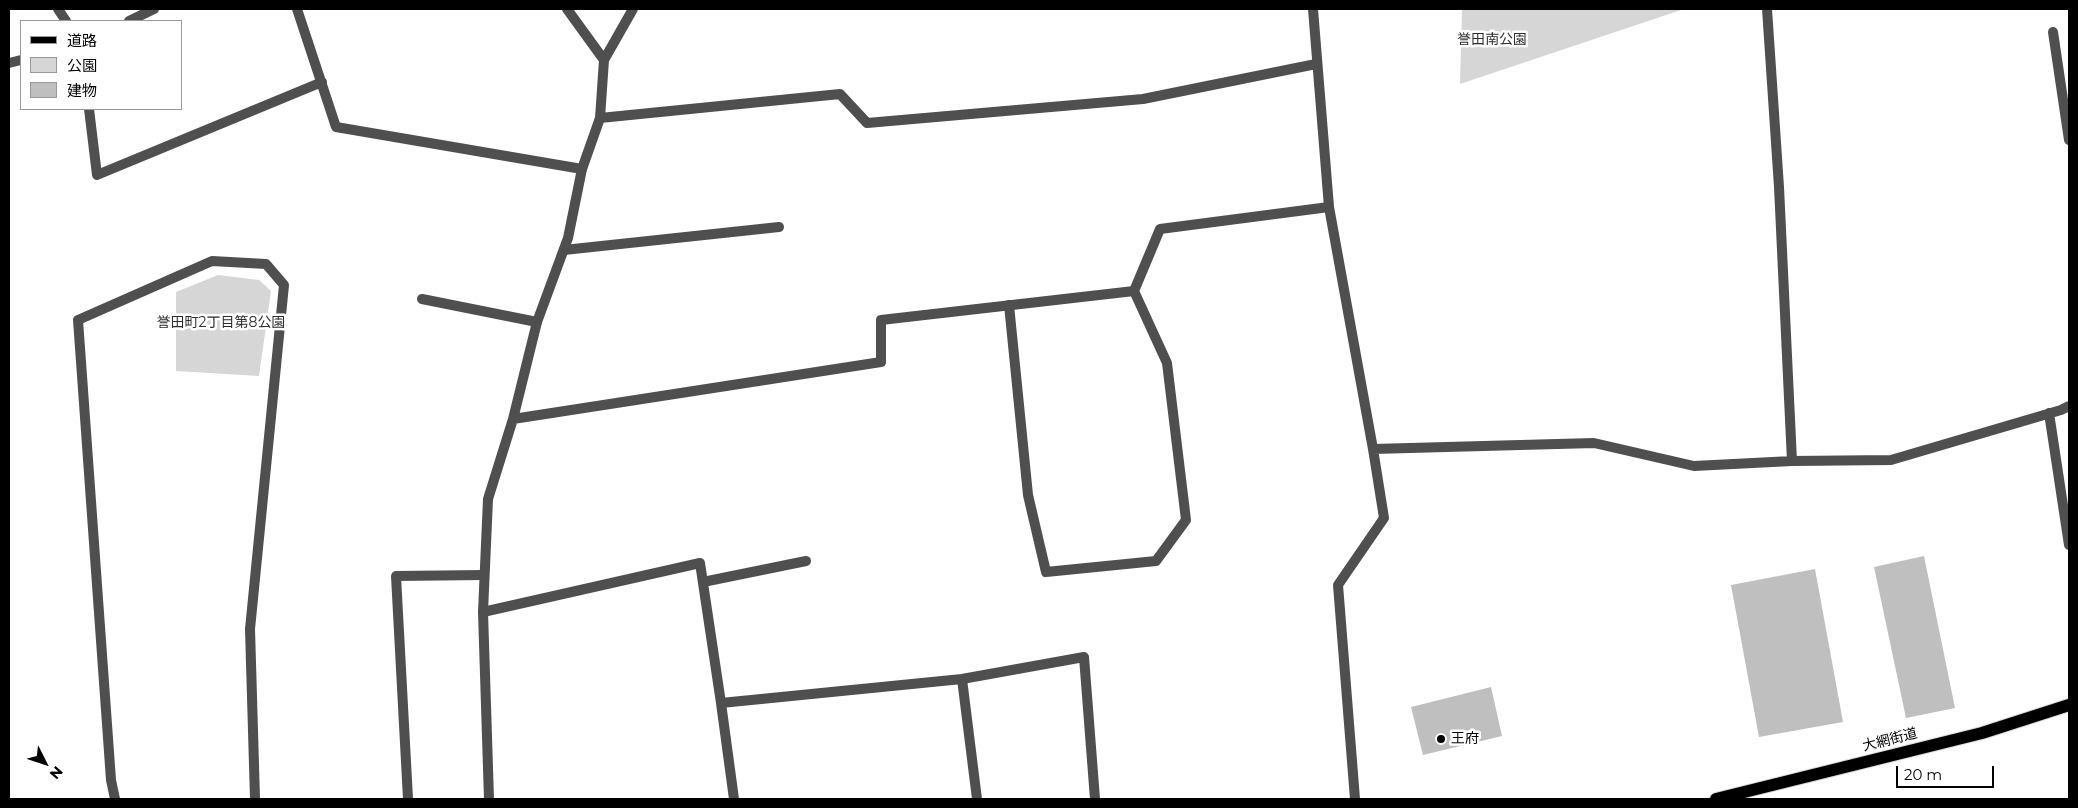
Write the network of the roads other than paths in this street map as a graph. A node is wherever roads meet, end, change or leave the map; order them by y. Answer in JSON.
{"nodes":[{"id":1,"x":58,"y":9,"type":"edge"},
{"id":2,"x":154,"y":9,"type":"edge"},
{"id":3,"x":297,"y":9,"type":"edge"},
{"id":4,"x":567,"y":9,"type":"edge"},
{"id":5,"x":633,"y":9,"type":"edge"},
{"id":6,"x":1313,"y":9,"type":"edge"},
{"id":7,"x":1767,"y":9,"type":"edge"},
{"id":8,"x":65,"y":20,"type":"edge"},
{"id":9,"x":132,"y":20,"type":"edge"},
{"id":10,"x":2053,"y":32,"type":"dead end"},
{"id":11,"x":604,"y":60,"type":"junction"},
{"id":12,"x":1316,"y":64,"type":"junction"},
{"id":13,"x":322,"y":82,"type":"junction"},
{"id":14,"x":89,"y":110,"type":"edge"},
{"id":15,"x":600,"y":118,"type":"junction"},
{"id":16,"x":2069,"y":140,"type":"edge"},
{"id":17,"x":582,"y":169,"type":"junction"},
{"id":18,"x":1329,"y":207,"type":"junction"},
{"id":19,"x":780,"y":227,"type":"dead end"},
{"id":20,"x":564,"y":250,"type":"junction"},
{"id":21,"x":1134,"y":291,"type":"junction"},
{"id":22,"x":422,"y":299,"type":"dead end"},
{"id":23,"x":1009,"y":306,"type":"junction"},
{"id":24,"x":538,"y":322,"type":"junction"},
{"id":25,"x":2069,"y":406,"type":"edge"},
{"id":26,"x":2049,"y":414,"type":"junction"},
{"id":27,"x":513,"y":419,"type":"junction"},
{"id":28,"x":1374,"y":449,"type":"junction"},
{"id":29,"x":1792,"y":461,"type":"junction"},
{"id":30,"x":2069,"y":545,"type":"edge"},
{"id":31,"x":806,"y":561,"type":"dead end"},
{"id":32,"x":484,"y":575,"type":"junction"},
{"id":33,"x":703,"y":582,"type":"junction"},
{"id":34,"x":483,"y":612,"type":"junction"},
{"id":35,"x":962,"y":679,"type":"junction"},
{"id":36,"x":721,"y":703,"type":"junction"},
{"id":37,"x":2069,"y":705,"type":"edge"},
{"id":38,"x":115,"y":799,"type":"edge"},
{"id":39,"x":254,"y":799,"type":"edge"},
{"id":40,"x":408,"y":799,"type":"edge"},
{"id":41,"x":489,"y":799,"type":"edge"},
{"id":42,"x":734,"y":799,"type":"edge"},
{"id":43,"x":977,"y":799,"type":"edge"},
{"id":44,"x":1095,"y":799,"type":"edge"},
{"id":45,"x":1355,"y":799,"type":"edge"},
{"id":46,"x":1716,"y":799,"type":"edge"}],
"edges":[{"from":1,"to":8,"type":"street"},
{"from":2,"to":9,"type":"street"},
{"from":3,"to":13,"type":"street"},
{"from":4,"to":11,"type":"street"},
{"from":5,"to":11,"type":"street"},
{"from":6,"to":12,"type":"street"},
{"from":7,"to":29,"type":"street"},
{"from":10,"to":16,"type":"street"},
{"from":11,"to":15,"type":"street"},
{"from":12,"to":15,"type":"street"},
{"from":12,"to":18,"type":"street"},
{"from":13,"to":14,"type":"street"},
{"from":13,"to":17,"type":"street"},
{"from":15,"to":17,"type":"street"},
{"from":17,"to":20,"type":"street"},
{"from":18,"to":21,"type":"street"},
{"from":18,"to":28,"type":"street"},
{"from":19,"to":20,"type":"street"},
{"from":20,"to":24,"type":"street"},
{"from":21,"to":23,"type":"street"},
{"from":21,"to":23,"type":"street"},
{"from":22,"to":24,"type":"street"},
{"from":23,"to":27,"type":"street"},
{"from":24,"to":27,"type":"street"},
{"from":25,"to":26,"type":"street"},
{"from":26,"to":29,"type":"street"},
{"from":26,"to":30,"type":"street"},
{"from":27,"to":32,"type":"street"},
{"from":28,"to":29,"type":"street"},
{"from":28,"to":45,"type":"street"},
{"from":31,"to":33,"type":"street"},
{"from":32,"to":34,"type":"street"},
{"from":32,"to":40,"type":"street"},
{"from":33,"to":34,"type":"street"},
{"from":33,"to":36,"type":"street"},
{"from":34,"to":41,"type":"street"},
{"from":35,"to":36,"type":"street"},
{"from":35,"to":43,"type":"street"},
{"from":35,"to":44,"type":"street"},
{"from":36,"to":42,"type":"street"},
{"from":37,"to":46,"type":"main road","name":"大網街道"},
{"from":38,"to":39,"type":"street"}]}
